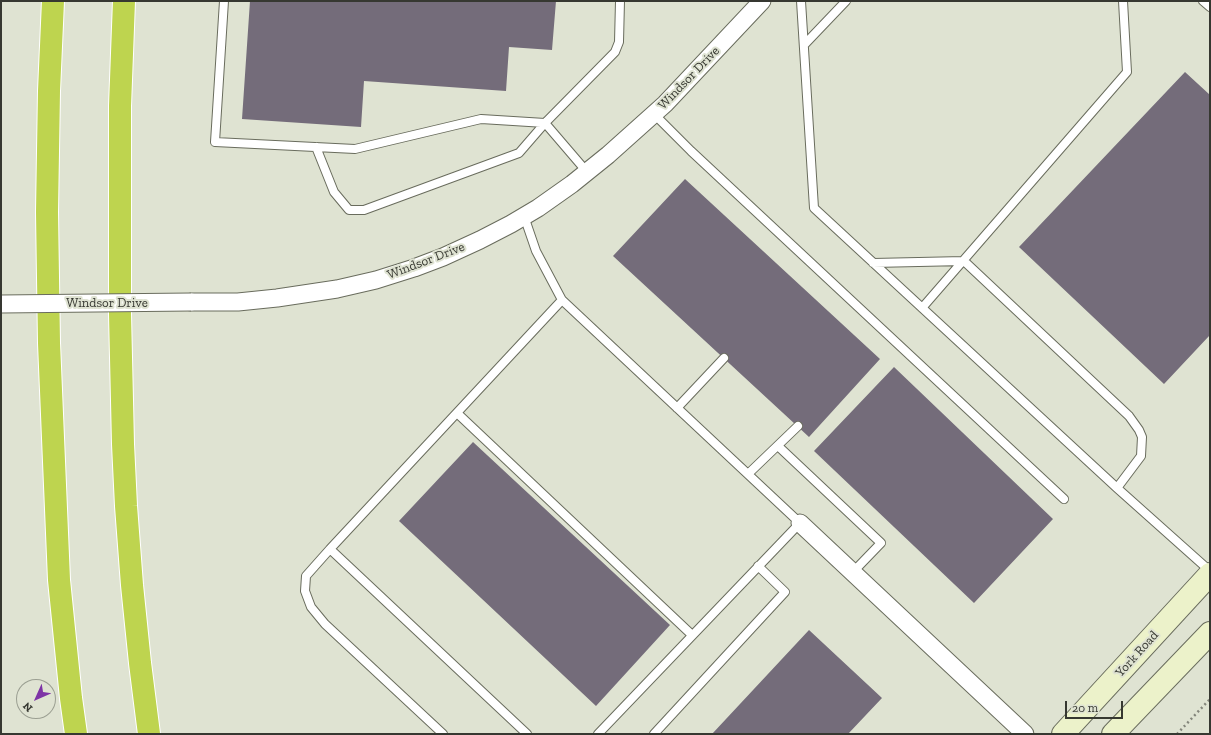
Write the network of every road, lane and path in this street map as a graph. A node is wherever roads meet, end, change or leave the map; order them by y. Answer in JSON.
{"nodes":[{"id":1,"x":53,"y":1,"type":"edge"},
{"id":2,"x":124,"y":1,"type":"edge"},
{"id":3,"x":224,"y":1,"type":"edge"},
{"id":4,"x":620,"y":1,"type":"edge"},
{"id":5,"x":762,"y":1,"type":"edge"},
{"id":6,"x":801,"y":1,"type":"edge"},
{"id":7,"x":846,"y":1,"type":"edge"},
{"id":8,"x":1123,"y":1,"type":"edge"},
{"id":9,"x":1203,"y":1,"type":"edge"},
{"id":10,"x":1210,"y":7,"type":"edge"},
{"id":11,"x":804,"y":45,"type":"junction"},
{"id":12,"x":654,"y":114,"type":"junction"},
{"id":13,"x":545,"y":123,"type":"junction"},
{"id":14,"x":316,"y":146,"type":"junction"},
{"id":15,"x":587,"y":172,"type":"junction"},
{"id":16,"x":524,"y":216,"type":"junction"},
{"id":17,"x":964,"y":261,"type":"junction"},
{"id":18,"x":873,"y":263,"type":"junction"},
{"id":19,"x":562,"y":300,"type":"junction"},
{"id":20,"x":1,"y":304,"type":"edge"},
{"id":21,"x":922,"y":308,"type":"junction"},
{"id":22,"x":724,"y":358,"type":"dead end"},
{"id":23,"x":677,"y":408,"type":"junction"},
{"id":24,"x":458,"y":412,"type":"junction"},
{"id":25,"x":798,"y":426,"type":"dead end"},
{"id":26,"x":778,"y":446,"type":"junction"},
{"id":27,"x":748,"y":474,"type":"junction"},
{"id":28,"x":1117,"y":488,"type":"junction"},
{"id":29,"x":1064,"y":499,"type":"dead end"},
{"id":30,"x":800,"y":523,"type":"junction"},
{"id":31,"x":330,"y":549,"type":"junction"},
{"id":32,"x":758,"y":566,"type":"junction"},
{"id":33,"x":853,"y":572,"type":"junction"},
{"id":34,"x":1210,"y":572,"type":"edge"},
{"id":35,"x":1210,"y":633,"type":"edge"},
{"id":36,"x":692,"y":635,"type":"junction"},
{"id":37,"x":1210,"y":699,"type":"edge"},
{"id":38,"x":76,"y":734,"type":"edge"},
{"id":39,"x":149,"y":734,"type":"edge"},
{"id":40,"x":443,"y":734,"type":"edge"},
{"id":41,"x":527,"y":734,"type":"edge"},
{"id":42,"x":598,"y":734,"type":"edge"},
{"id":43,"x":654,"y":734,"type":"edge"},
{"id":44,"x":1025,"y":734,"type":"edge"},
{"id":45,"x":1063,"y":734,"type":"edge"},
{"id":46,"x":1113,"y":734,"type":"edge"},
{"id":47,"x":1178,"y":734,"type":"edge"}],
"edges":[{"from":1,"to":38,"type":"highway"},
{"from":2,"to":39,"type":"highway"},
{"from":3,"to":14,"type":"lane"},
{"from":4,"to":13,"type":"lane"},
{"from":5,"to":12,"type":"street","name":"Windsor Drive"},
{"from":6,"to":11,"type":"lane"},
{"from":7,"to":11,"type":"lane"},
{"from":8,"to":17,"type":"lane"},
{"from":9,"to":10,"type":"lane"},
{"from":11,"to":18,"type":"lane"},
{"from":12,"to":15,"type":"street","name":"Windsor Drive"},
{"from":12,"to":29,"type":"lane"},
{"from":13,"to":14,"type":"lane"},
{"from":13,"to":14,"type":"lane"},
{"from":13,"to":15,"type":"lane"},
{"from":15,"to":16,"type":"street","name":"Windsor Drive"},
{"from":16,"to":19,"type":"lane"},
{"from":16,"to":20,"type":"street","name":"Windsor Drive","bridge":true},
{"from":17,"to":18,"type":"lane"},
{"from":17,"to":21,"type":"lane"},
{"from":17,"to":28,"type":"lane"},
{"from":18,"to":21,"type":"lane"},
{"from":19,"to":23,"type":"lane"},
{"from":19,"to":24,"type":"lane"},
{"from":21,"to":28,"type":"lane"},
{"from":22,"to":23,"type":"lane"},
{"from":23,"to":27,"type":"lane"},
{"from":24,"to":31,"type":"lane"},
{"from":24,"to":36,"type":"lane"},
{"from":25,"to":26,"type":"lane"},
{"from":26,"to":27,"type":"lane"},
{"from":26,"to":33,"type":"lane"},
{"from":27,"to":30,"type":"lane"},
{"from":28,"to":34,"type":"lane"},
{"from":30,"to":32,"type":"lane"},
{"from":30,"to":33,"type":"street"},
{"from":31,"to":40,"type":"lane"},
{"from":31,"to":41,"type":"lane"},
{"from":32,"to":36,"type":"lane"},
{"from":32,"to":43,"type":"lane"},
{"from":33,"to":44,"type":"street"},
{"from":34,"to":45,"type":"main road","name":"York Road"},
{"from":35,"to":46,"type":"main road"},
{"from":36,"to":42,"type":"lane"},
{"from":37,"to":47,"type":"path"}]}
